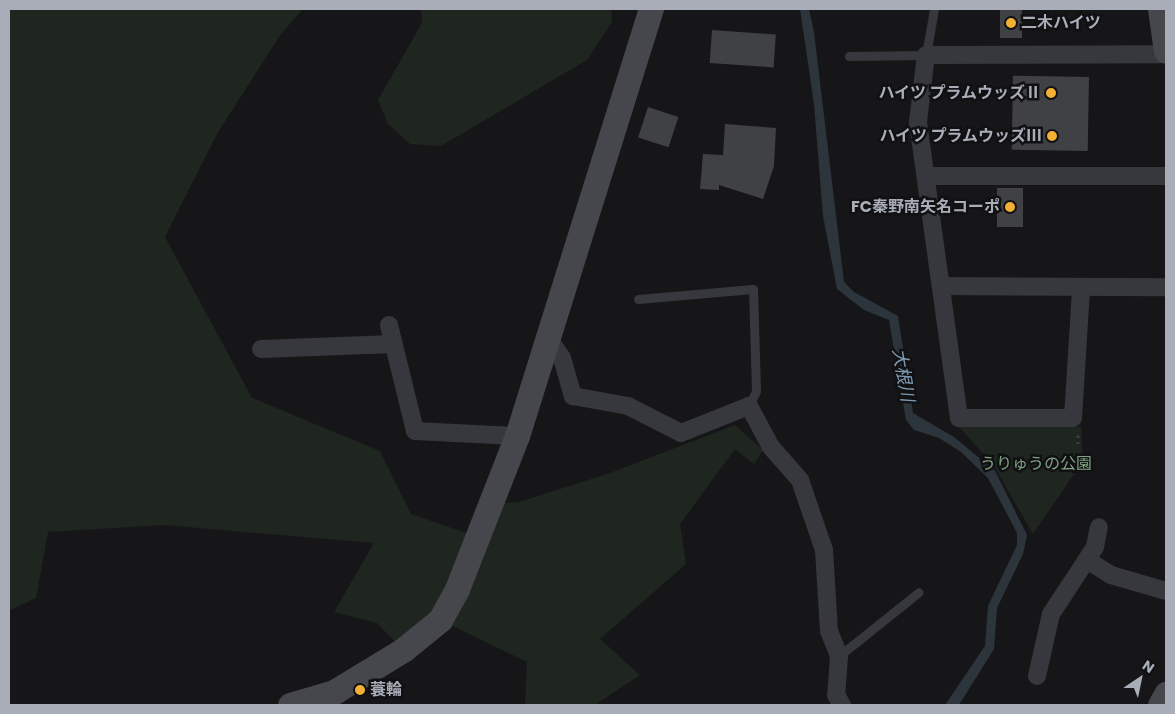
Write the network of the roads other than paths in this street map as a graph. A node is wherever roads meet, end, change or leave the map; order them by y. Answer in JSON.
{"nodes":[{"id":1,"x":651,"y":9,"type":"edge"},
{"id":2,"x":934,"y":9,"type":"edge"},
{"id":3,"x":1160,"y":9,"type":"edge"},
{"id":4,"x":1166,"y":52,"type":"edge"},
{"id":5,"x":926,"y":55,"type":"junction"},
{"id":6,"x":849,"y":56,"type":"dead end"},
{"id":7,"x":927,"y":176,"type":"junction"},
{"id":8,"x":1166,"y":176,"type":"edge"},
{"id":9,"x":941,"y":286,"type":"junction"},
{"id":10,"x":1166,"y":287,"type":"edge"},
{"id":11,"x":1081,"y":290,"type":"junction"},
{"id":12,"x":638,"y":299,"type":"dead end"},
{"id":13,"x":389,"y":325,"type":"dead end"},
{"id":14,"x":548,"y":338,"type":"junction"},
{"id":15,"x":394,"y":344,"type":"junction"},
{"id":16,"x":261,"y":349,"type":"dead end"},
{"id":17,"x":749,"y":406,"type":"junction"},
{"id":18,"x":517,"y":436,"type":"junction"},
{"id":19,"x":1099,"y":527,"type":"dead end"},
{"id":20,"x":1087,"y":560,"type":"junction"},
{"id":21,"x":1166,"y":591,"type":"edge"},
{"id":22,"x":918,"y":592,"type":"dead end"},
{"id":23,"x":839,"y":656,"type":"junction"},
{"id":24,"x":1037,"y":676,"type":"dead end"},
{"id":25,"x":1166,"y":694,"type":"edge"},
{"id":26,"x":290,"y":705,"type":"edge"},
{"id":27,"x":842,"y":705,"type":"edge"},
{"id":28,"x":1160,"y":705,"type":"edge"}],
"edges":[{"from":1,"to":14,"type":"street"},
{"from":2,"to":5,"type":"lane"},
{"from":3,"to":4,"type":"street"},
{"from":4,"to":5,"type":"street"},
{"from":5,"to":6,"type":"lane"},
{"from":5,"to":7,"type":"street"},
{"from":7,"to":8,"type":"street"},
{"from":7,"to":9,"type":"street"},
{"from":9,"to":11,"type":"street"},
{"from":9,"to":11,"type":"street"},
{"from":10,"to":11,"type":"street"},
{"from":12,"to":17,"type":"lane"},
{"from":13,"to":15,"type":"street"},
{"from":14,"to":17,"type":"street"},
{"from":14,"to":18,"type":"street"},
{"from":15,"to":16,"type":"street"},
{"from":15,"to":18,"type":"street"},
{"from":17,"to":23,"type":"street"},
{"from":18,"to":26,"type":"street"},
{"from":19,"to":20,"type":"street"},
{"from":20,"to":21,"type":"street"},
{"from":20,"to":24,"type":"street"},
{"from":22,"to":23,"type":"lane"},
{"from":23,"to":27,"type":"street"},
{"from":25,"to":28,"type":"street"}]}
